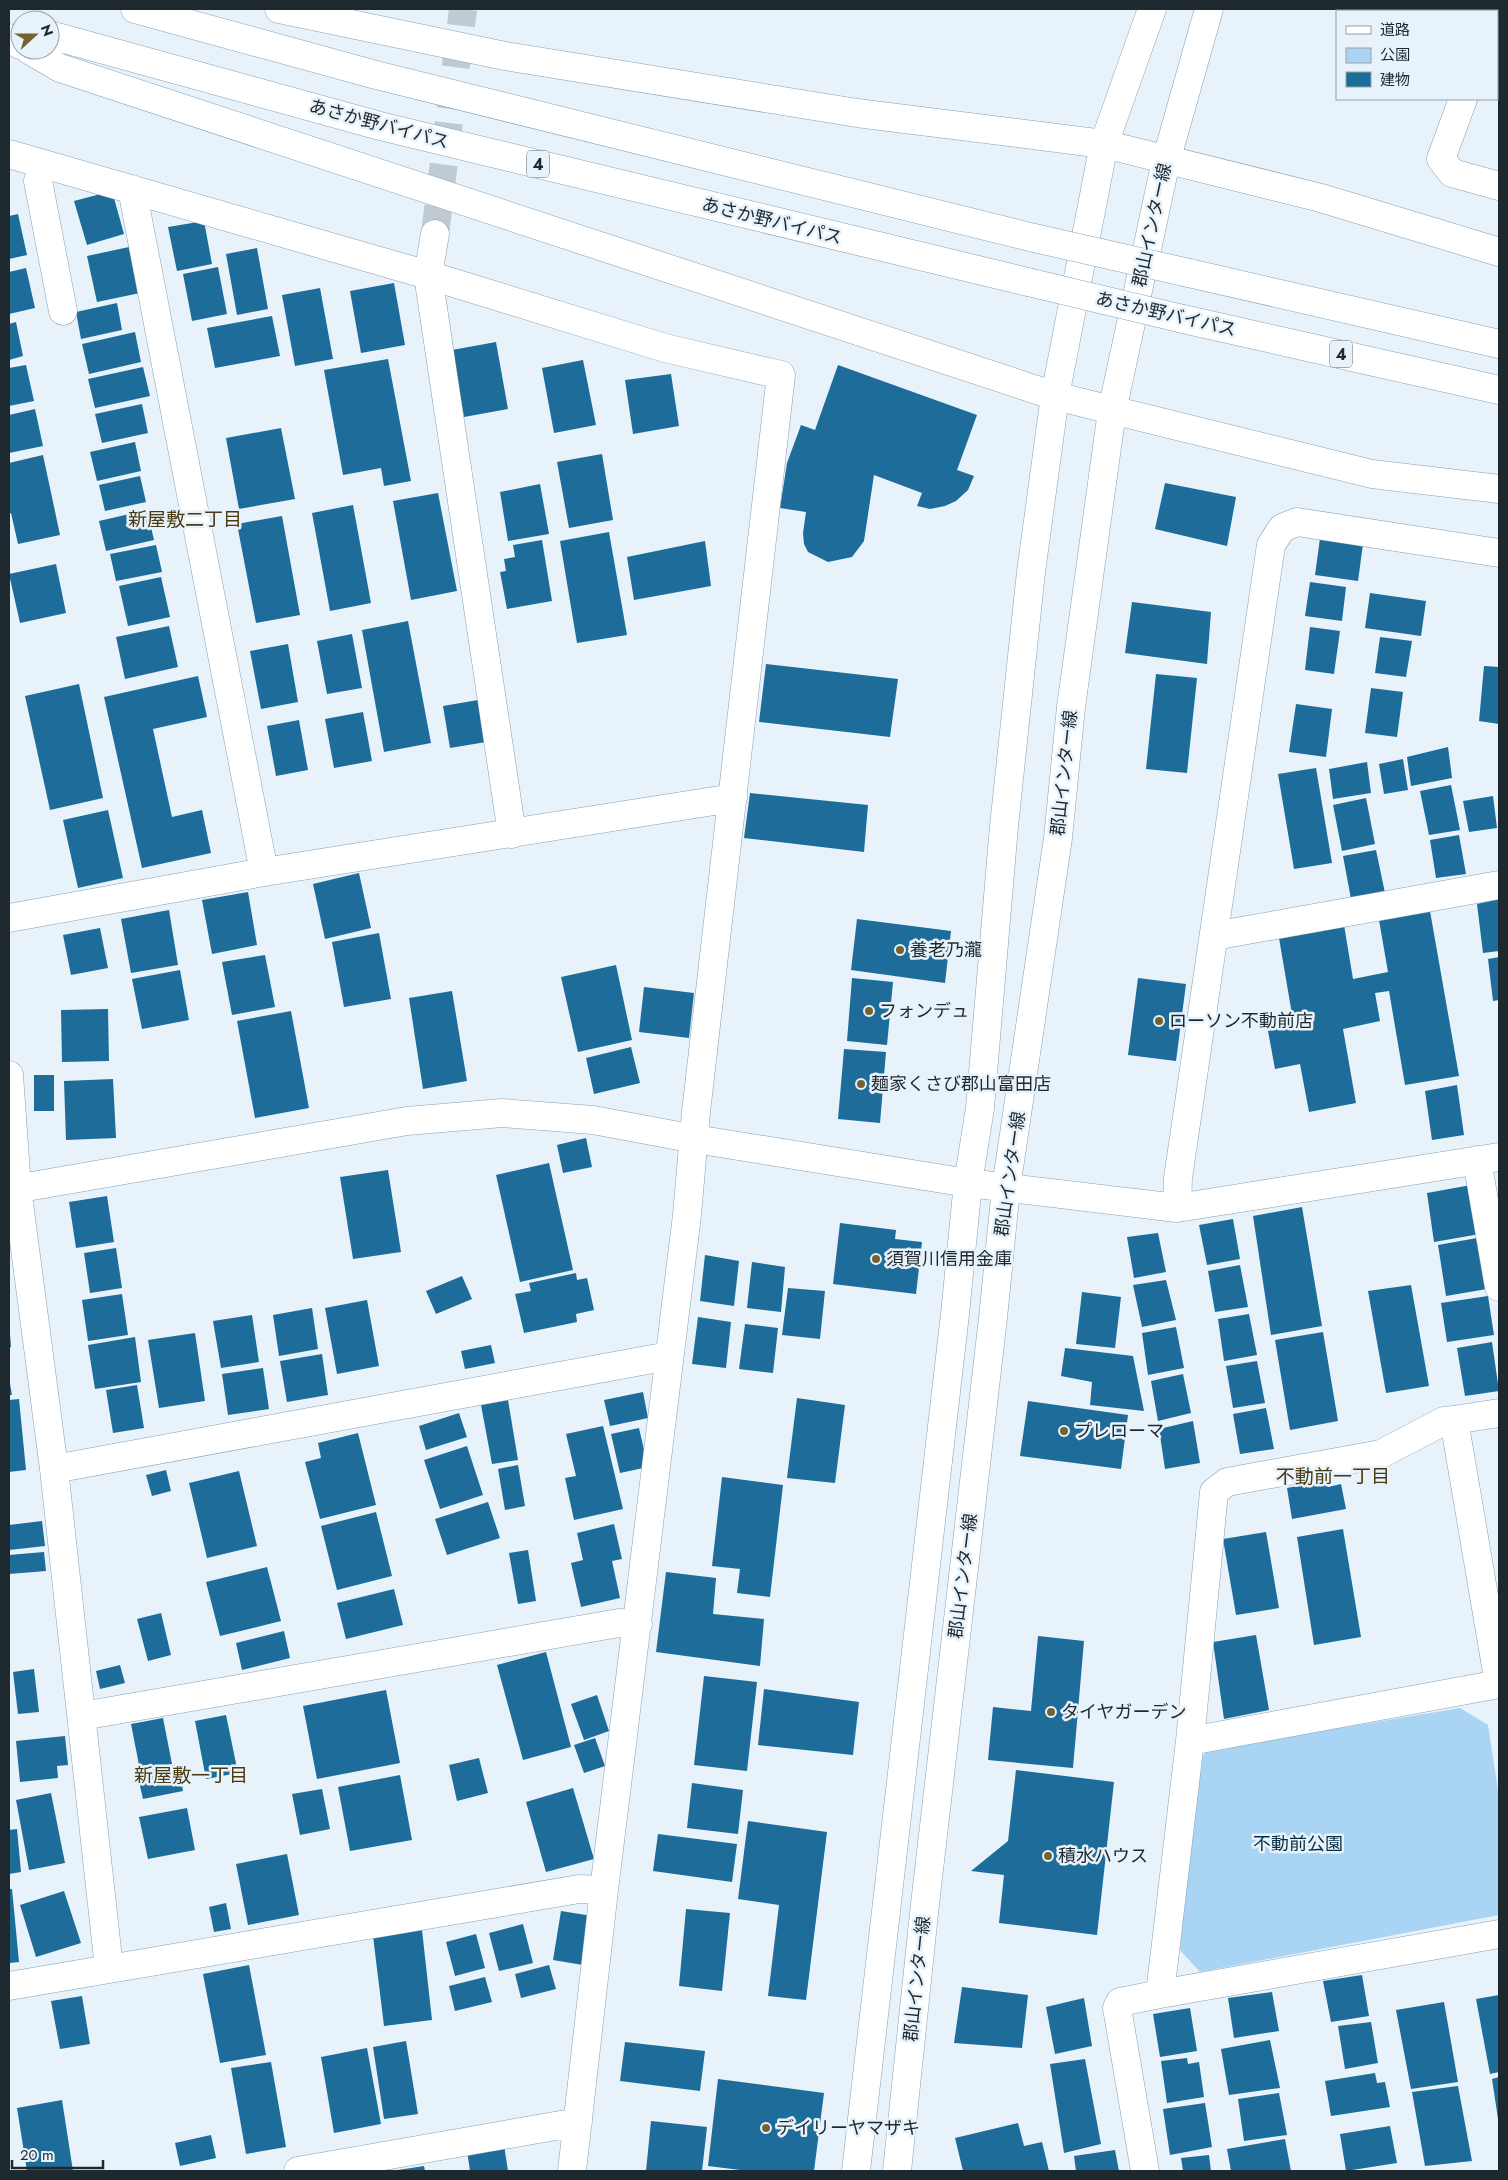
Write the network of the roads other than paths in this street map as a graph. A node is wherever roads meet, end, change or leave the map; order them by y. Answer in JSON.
{"nodes":[{"id":1,"x":135,"y":9,"type":"edge"},
{"id":2,"x":279,"y":9,"type":"edge"},
{"id":3,"x":1152,"y":9,"type":"edge"},
{"id":4,"x":1209,"y":9,"type":"edge"},
{"id":5,"x":60,"y":38,"type":"edge"},
{"id":6,"x":46,"y":60,"type":"edge"},
{"id":7,"x":1463,"y":100,"type":"edge"},
{"id":8,"x":1104,"y":144,"type":"junction"},
{"id":9,"x":9,"y":154,"type":"edge"},
{"id":10,"x":1166,"y":161,"type":"junction"},
{"id":11,"x":43,"y":164,"type":"junction"},
{"id":12,"x":1499,"y":186,"type":"edge"},
{"id":13,"x":132,"y":189,"type":"junction"},
{"id":14,"x":435,"y":234,"type":"tunnel mouth"},
{"id":15,"x":1499,"y":252,"type":"edge"},
{"id":16,"x":428,"y":275,"type":"junction"},
{"id":17,"x":63,"y":311,"type":"dead end"},
{"id":18,"x":1499,"y":344,"type":"edge"},
{"id":19,"x":1499,"y":390,"type":"edge"},
{"id":20,"x":1055,"y":396,"type":"junction"},
{"id":21,"x":1112,"y":411,"type":"junction"},
{"id":22,"x":1499,"y":489,"type":"edge"},
{"id":23,"x":1499,"y":553,"type":"edge"},
{"id":24,"x":733,"y":798,"type":"junction"},
{"id":25,"x":512,"y":834,"type":"junction"},
{"id":26,"x":264,"y":872,"type":"junction"},
{"id":27,"x":1499,"y":885,"type":"edge"},
{"id":28,"x":9,"y":918,"type":"edge"},
{"id":29,"x":1214,"y":936,"type":"junction"},
{"id":30,"x":9,"y":1075,"type":"edge"},
{"id":31,"x":695,"y":1139,"type":"junction"},
{"id":32,"x":1488,"y":1158,"type":"edge"},
{"id":33,"x":968,"y":1183,"type":"junction"},
{"id":34,"x":1006,"y":1188,"type":"junction"},
{"id":35,"x":13,"y":1189,"type":"edge"},
{"id":36,"x":1178,"y":1208,"type":"junction"},
{"id":37,"x":1499,"y":1287,"type":"edge"},
{"id":38,"x":669,"y":1356,"type":"junction"},
{"id":39,"x":1499,"y":1413,"type":"edge"},
{"id":40,"x":1454,"y":1420,"type":"junction"},
{"id":41,"x":54,"y":1469,"type":"junction"},
{"id":42,"x":638,"y":1624,"type":"junction"},
{"id":43,"x":1499,"y":1684,"type":"edge"},
{"id":44,"x":82,"y":1716,"type":"junction"},
{"id":45,"x":1190,"y":1740,"type":"junction"},
{"id":46,"x":604,"y":1890,"type":"junction"},
{"id":47,"x":1499,"y":1934,"type":"edge"},
{"id":48,"x":109,"y":1968,"type":"junction"},
{"id":49,"x":9,"y":1986,"type":"edge"},
{"id":50,"x":1160,"y":1994,"type":"junction"},
{"id":51,"x":578,"y":2122,"type":"junction"},
{"id":52,"x":298,"y":2171,"type":"edge"},
{"id":53,"x":572,"y":2171,"type":"edge"},
{"id":54,"x":856,"y":2171,"type":"edge"},
{"id":55,"x":897,"y":2171,"type":"edge"},
{"id":56,"x":1145,"y":2171,"type":"edge"}],
"edges":[{"from":1,"to":18,"type":"main road","bridge":true},
{"from":2,"to":8,"type":"main road"},
{"from":3,"to":8,"type":"main road"},
{"from":4,"to":10,"type":"main road","name":"郡山インター線"},
{"from":5,"to":19,"type":"main road","name":"あさか野バイパス","number":"4","bridge":true},
{"from":6,"to":20,"type":"main road"},
{"from":7,"to":12,"type":"main road"},
{"from":8,"to":10,"type":"main road"},
{"from":8,"to":20,"type":"main road"},
{"from":9,"to":11,"type":"main road"},
{"from":10,"to":15,"type":"main road"},
{"from":10,"to":21,"type":"main road","name":"郡山インター線"},
{"from":11,"to":13,"type":"main road"},
{"from":11,"to":17,"type":"main road"},
{"from":13,"to":16,"type":"main road"},
{"from":13,"to":26,"type":"main road"},
{"from":14,"to":16,"type":"main road"},
{"from":16,"to":24,"type":"main road"},
{"from":16,"to":25,"type":"main road"},
{"from":20,"to":21,"type":"main road"},
{"from":20,"to":33,"type":"main road"},
{"from":21,"to":22,"type":"main road"},
{"from":21,"to":34,"type":"main road","name":"郡山インター線"},
{"from":23,"to":29,"type":"main road"},
{"from":24,"to":25,"type":"main road"},
{"from":24,"to":31,"type":"main road"},
{"from":25,"to":26,"type":"main road"},
{"from":26,"to":28,"type":"main road"},
{"from":27,"to":29,"type":"main road"},
{"from":29,"to":36,"type":"main road"},
{"from":30,"to":35,"type":"main road"},
{"from":31,"to":33,"type":"main road"},
{"from":31,"to":35,"type":"main road"},
{"from":31,"to":38,"type":"main road"},
{"from":32,"to":36,"type":"main road"},
{"from":32,"to":37,"type":"main road"},
{"from":33,"to":34,"type":"main road"},
{"from":33,"to":54,"type":"main road"},
{"from":34,"to":36,"type":"main road"},
{"from":34,"to":55,"type":"main road","name":"郡山インター線"},
{"from":35,"to":41,"type":"main road"},
{"from":38,"to":41,"type":"main road"},
{"from":38,"to":42,"type":"main road"},
{"from":39,"to":40,"type":"main road"},
{"from":40,"to":43,"type":"main road"},
{"from":40,"to":45,"type":"main road"},
{"from":41,"to":44,"type":"main road"},
{"from":42,"to":44,"type":"main road"},
{"from":42,"to":46,"type":"main road"},
{"from":43,"to":45,"type":"main road"},
{"from":44,"to":48,"type":"main road"},
{"from":45,"to":50,"type":"main road"},
{"from":46,"to":48,"type":"main road"},
{"from":46,"to":51,"type":"main road"},
{"from":47,"to":50,"type":"main road"},
{"from":48,"to":49,"type":"main road"},
{"from":50,"to":56,"type":"main road"},
{"from":51,"to":52,"type":"main road"},
{"from":51,"to":53,"type":"main road"}]}
